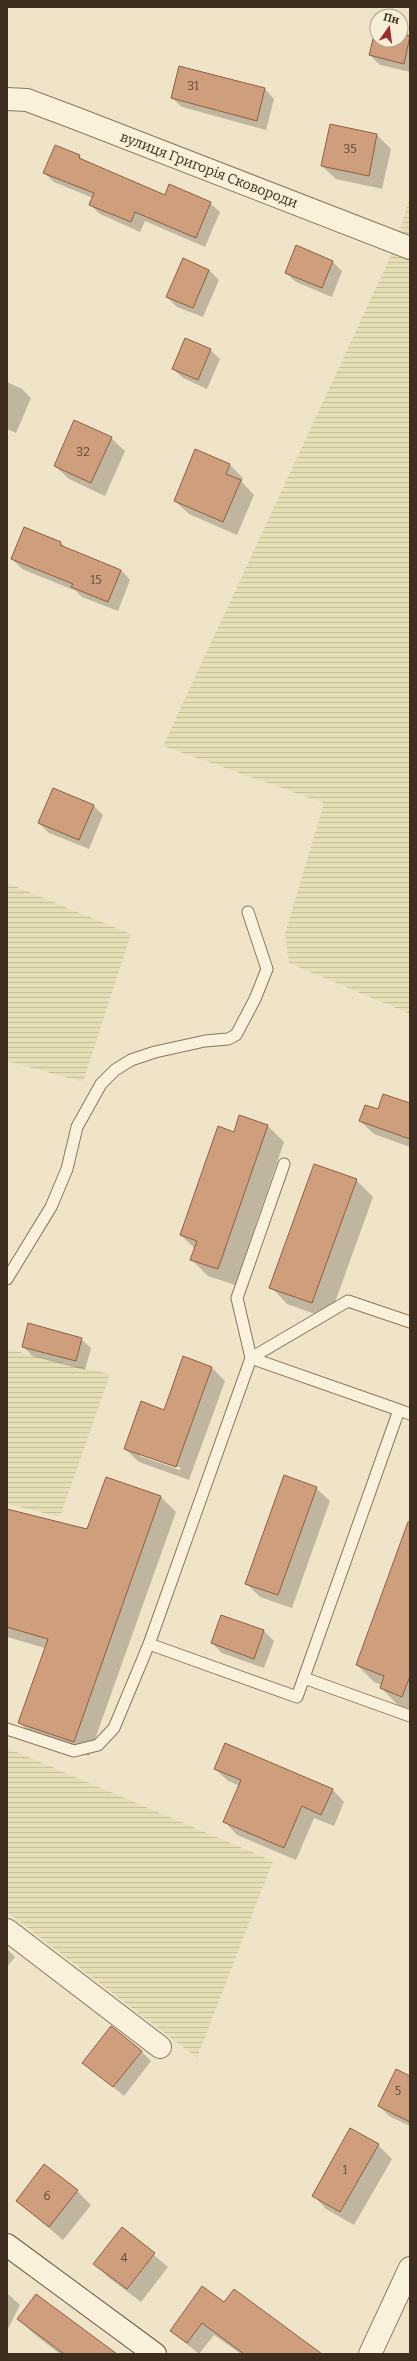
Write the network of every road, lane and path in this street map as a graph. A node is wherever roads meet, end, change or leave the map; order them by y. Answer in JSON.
{"nodes":[{"id":1,"x":7,"y":99,"type":"edge"},
{"id":2,"x":410,"y":248,"type":"edge"},
{"id":3,"x":248,"y":912,"type":"dead end"},
{"id":4,"x":284,"y":1164,"type":"dead end"},
{"id":5,"x":7,"y":1279,"type":"edge"},
{"id":6,"x":410,"y":1322,"type":"edge"},
{"id":7,"x":251,"y":1358,"type":"junction"},
{"id":8,"x":399,"y":1410,"type":"junction"},
{"id":9,"x":410,"y":1414,"type":"edge"},
{"id":10,"x":149,"y":1644,"type":"junction"},
{"id":11,"x":304,"y":1678,"type":"junction"},
{"id":12,"x":410,"y":1716,"type":"edge"},
{"id":13,"x":7,"y":1728,"type":"edge"},
{"id":14,"x":7,"y":1930,"type":"edge"},
{"id":15,"x":160,"y":2047,"type":"dead end"},
{"id":16,"x":7,"y":2245,"type":"edge"},
{"id":17,"x":410,"y":2268,"type":"edge"},
{"id":18,"x":155,"y":2354,"type":"edge"},
{"id":19,"x":370,"y":2354,"type":"edge"}],
"edges":[{"from":1,"to":2,"type":"street","name":"вулиця Григорія Сковороди"},
{"from":3,"to":5,"type":"lane"},
{"from":4,"to":7,"type":"lane"},
{"from":6,"to":7,"type":"lane"},
{"from":7,"to":8,"type":"lane"},
{"from":7,"to":10,"type":"lane"},
{"from":8,"to":9,"type":"lane"},
{"from":8,"to":11,"type":"lane"},
{"from":10,"to":11,"type":"lane"},
{"from":10,"to":13,"type":"lane"},
{"from":11,"to":12,"type":"lane"},
{"from":14,"to":15,"type":"street"},
{"from":16,"to":18,"type":"street"},
{"from":17,"to":19,"type":"street"}]}
